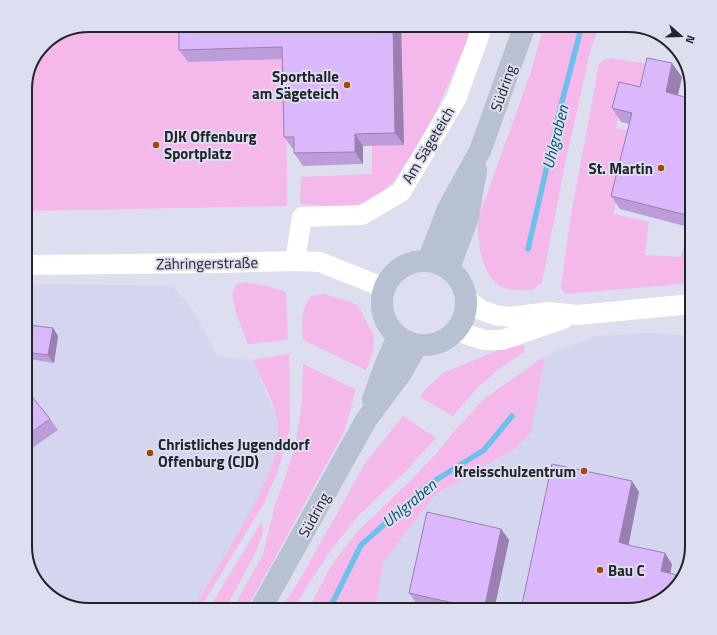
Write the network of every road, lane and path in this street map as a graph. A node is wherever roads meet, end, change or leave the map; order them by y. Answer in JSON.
{"nodes":[{"id":1,"x":480,"y":32,"type":"edge"},
{"id":2,"x":523,"y":32,"type":"edge"},
{"id":3,"x":480,"y":151,"type":"junction"},
{"id":4,"x":295,"y":261,"type":"junction"},
{"id":5,"x":428,"y":261,"type":"junction"},
{"id":6,"x":32,"y":265,"type":"edge"},
{"id":7,"x":449,"y":268,"type":"junction"},
{"id":8,"x":385,"y":288,"type":"junction"},
{"id":9,"x":467,"y":300,"type":"junction"},
{"id":10,"x":685,"y":305,"type":"edge"},
{"id":11,"x":578,"y":315,"type":"junction"},
{"id":12,"x":456,"y":331,"type":"junction"},
{"id":13,"x":408,"y":340,"type":"junction"},
{"id":14,"x":264,"y":603,"type":"edge"}],
"edges":[{"from":1,"to":4,"type":"street","name":"Am Sägeteich"},
{"from":2,"to":3,"type":"street","name":"Südring"},
{"from":3,"to":5,"type":"street","name":"Südring"},
{"from":3,"to":7,"type":"street","name":"Südring"},
{"from":4,"to":6,"type":"street","name":"Zähringerstraße"},
{"from":4,"to":8,"type":"street","name":"Zähringerstraße"},
{"from":5,"to":7,"type":"street"},
{"from":5,"to":8,"type":"street"},
{"from":7,"to":9,"type":"street"},
{"from":8,"to":13,"type":"street"},
{"from":9,"to":11,"type":"street"},
{"from":9,"to":12,"type":"street"},
{"from":10,"to":11,"type":"street"},
{"from":11,"to":12,"type":"street"},
{"from":12,"to":13,"type":"street"},
{"from":13,"to":14,"type":"street","name":"Südring"}]}
